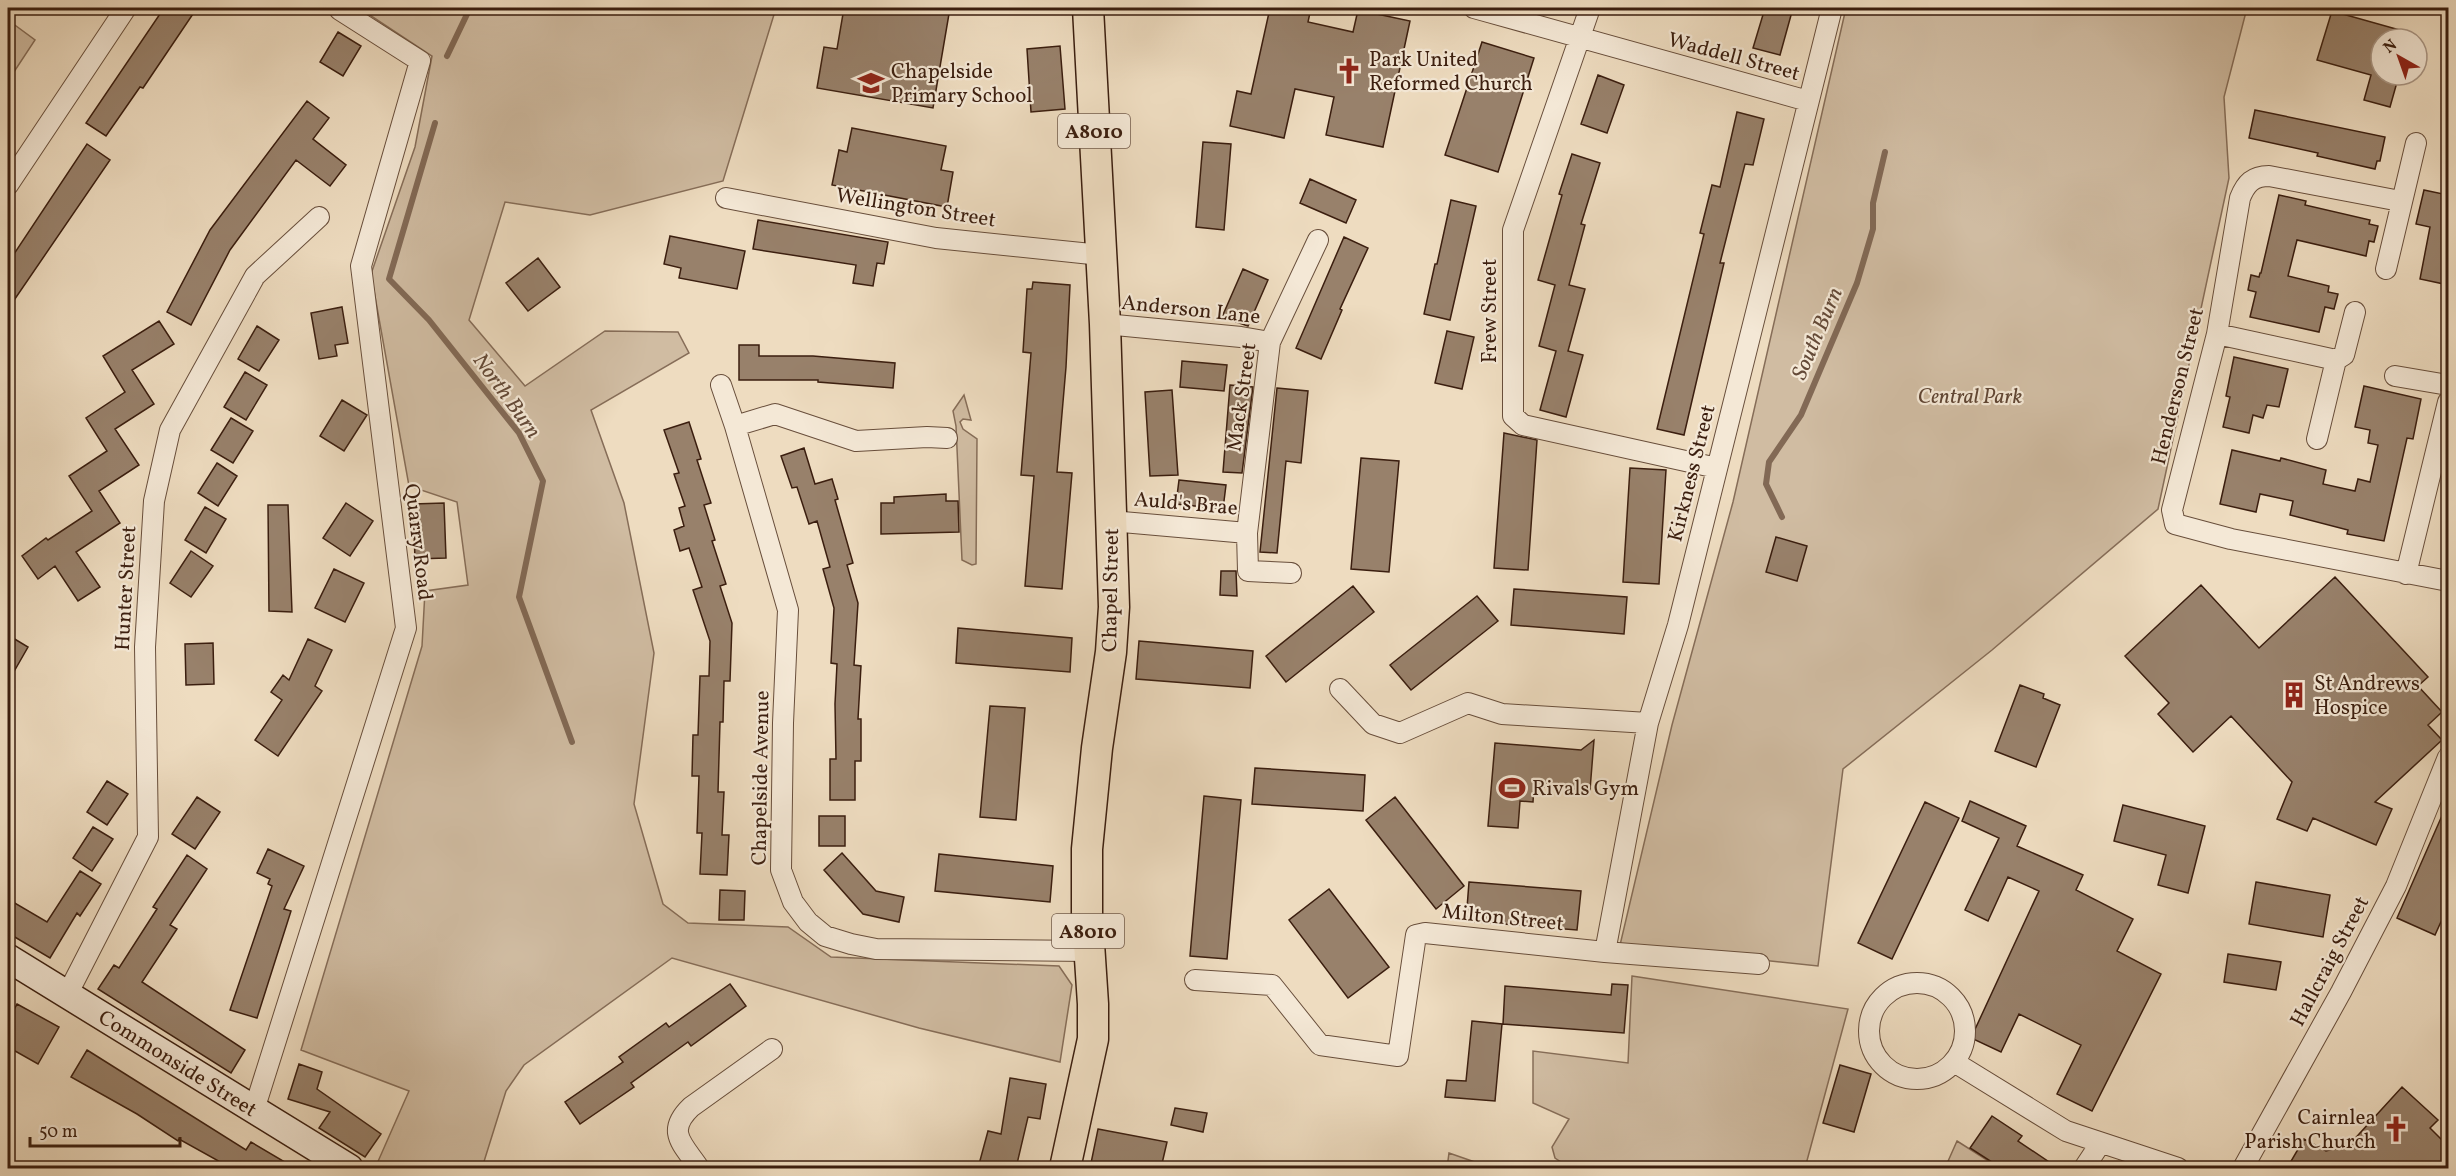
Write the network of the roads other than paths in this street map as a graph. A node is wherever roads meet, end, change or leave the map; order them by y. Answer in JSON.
{"nodes":[{"id":1,"x":126,"y":8,"type":"edge"},
{"id":2,"x":1088,"y":8,"type":"edge"},
{"id":3,"x":1474,"y":8,"type":"edge"},
{"id":4,"x":1590,"y":8,"type":"edge"},
{"id":5,"x":1832,"y":8,"type":"edge"},
{"id":6,"x":340,"y":10,"type":"dead end"},
{"id":7,"x":1581,"y":38,"type":"junction"},
{"id":8,"x":1808,"y":101,"type":"junction"},
{"id":9,"x":2416,"y":143,"type":"dead end"},
{"id":10,"x":8,"y":185,"type":"edge"},
{"id":11,"x":726,"y":198,"type":"dead end"},
{"id":12,"x":2400,"y":201,"type":"junction"},
{"id":13,"x":319,"y":217,"type":"dead end"},
{"id":14,"x":1318,"y":240,"type":"dead end"},
{"id":15,"x":1101,"y":255,"type":"junction"},
{"id":16,"x":2386,"y":269,"type":"dead end"},
{"id":17,"x":2355,"y":312,"type":"dead end"},
{"id":18,"x":1105,"y":324,"type":"junction"},
{"id":19,"x":2217,"y":334,"type":"junction"},
{"id":20,"x":1270,"y":342,"type":"junction"},
{"id":21,"x":2336,"y":360,"type":"junction"},
{"id":22,"x":2395,"y":376,"type":"dead end"},
{"id":23,"x":721,"y":385,"type":"dead end"},
{"id":24,"x":2448,"y":385,"type":"edge"},
{"id":25,"x":2448,"y":402,"type":"edge"},
{"id":26,"x":735,"y":426,"type":"junction"},
{"id":27,"x":947,"y":438,"type":"dead end"},
{"id":28,"x":2317,"y":439,"type":"dead end"},
{"id":29,"x":1717,"y":468,"type":"junction"},
{"id":30,"x":1111,"y":521,"type":"junction"},
{"id":31,"x":1247,"y":533,"type":"junction"},
{"id":32,"x":1291,"y":573,"type":"dead end"},
{"id":33,"x":2406,"y":573,"type":"junction"},
{"id":34,"x":2448,"y":581,"type":"edge"},
{"id":35,"x":1340,"y":689,"type":"dead end"},
{"id":36,"x":1648,"y":723,"type":"junction"},
{"id":37,"x":2447,"y":767,"type":"edge"},
{"id":38,"x":1089,"y":951,"type":"junction"},
{"id":39,"x":1605,"y":952,"type":"junction"},
{"id":40,"x":8,"y":958,"type":"edge"},
{"id":41,"x":1759,"y":964,"type":"dead end"},
{"id":42,"x":1195,"y":980,"type":"dead end"},
{"id":43,"x":67,"y":994,"type":"junction"},
{"id":44,"x":772,"y":1049,"type":"dead end"},
{"id":45,"x":1954,"y":1062,"type":"junction"},
{"id":46,"x":254,"y":1110,"type":"junction"},
{"id":47,"x":2100,"y":1144,"type":"junction"},
{"id":48,"x":346,"y":1168,"type":"edge"},
{"id":49,"x":699,"y":1168,"type":"edge"},
{"id":50,"x":1065,"y":1168,"type":"edge"},
{"id":51,"x":2084,"y":1168,"type":"edge"},
{"id":52,"x":2178,"y":1168,"type":"edge"},
{"id":53,"x":2243,"y":1168,"type":"edge"}],
"edges":[{"from":1,"to":10,"type":"street"},
{"from":2,"to":15,"type":"main road","name":"Chapel Street","number":"A8010"},
{"from":3,"to":7,"type":"street","name":"Waddell Street"},
{"from":4,"to":7,"type":"street","name":"Frew Street"},
{"from":5,"to":8,"type":"street","name":"Kirkness Street"},
{"from":6,"to":46,"type":"street","name":"Quarry Road"},
{"from":7,"to":8,"type":"street","name":"Waddell Street"},
{"from":7,"to":29,"type":"street","name":"Frew Street"},
{"from":8,"to":29,"type":"street","name":"Kirkness Street"},
{"from":9,"to":12,"type":"street"},
{"from":11,"to":15,"type":"street","name":"Wellington Street"},
{"from":12,"to":16,"type":"street"},
{"from":12,"to":19,"type":"street","name":"Henderson Street"},
{"from":13,"to":43,"type":"street","name":"Hunter Street"},
{"from":14,"to":20,"type":"street","name":"Mack Street"},
{"from":15,"to":18,"type":"main road","name":"Chapel Street","number":"A8010"},
{"from":17,"to":21,"type":"street"},
{"from":18,"to":20,"type":"street","name":"Anderson Lane"},
{"from":18,"to":30,"type":"main road","name":"Chapel Street","number":"A8010"},
{"from":19,"to":21,"type":"street"},
{"from":19,"to":33,"type":"street","name":"Henderson Street"},
{"from":20,"to":31,"type":"street","name":"Mack Street"},
{"from":21,"to":28,"type":"street"},
{"from":22,"to":24,"type":"street"},
{"from":23,"to":26,"type":"street","name":"Chapelside Avenue"},
{"from":25,"to":33,"type":"street"},
{"from":26,"to":27,"type":"street"},
{"from":26,"to":38,"type":"street","name":"Chapelside Avenue"},
{"from":29,"to":36,"type":"street","name":"Kirkness Street"},
{"from":30,"to":31,"type":"street","name":"Auld's Brae"},
{"from":30,"to":38,"type":"main road","name":"Chapel Street","number":"A8010"},
{"from":31,"to":32,"type":"street","name":"Auld's Brae"},
{"from":33,"to":34,"type":"street","name":"Henderson Street"},
{"from":35,"to":36,"type":"street"},
{"from":36,"to":39,"type":"street","name":"Kirkness Street"},
{"from":37,"to":53,"type":"street","name":"Hallcraig Street"},
{"from":38,"to":50,"type":"main road","name":"Chapel Street","number":"A8010"},
{"from":39,"to":41,"type":"street","name":"Milton Street"},
{"from":39,"to":42,"type":"street","name":"Milton Street"},
{"from":40,"to":43,"type":"main road","name":"Commonside Street"},
{"from":43,"to":46,"type":"main road","name":"Commonside Street"},
{"from":44,"to":49,"type":"street"},
{"from":45,"to":45,"type":"street"},
{"from":45,"to":47,"type":"street"},
{"from":46,"to":48,"type":"main road","name":"Commonside Street"},
{"from":47,"to":51,"type":"street"},
{"from":47,"to":52,"type":"street"}]}
